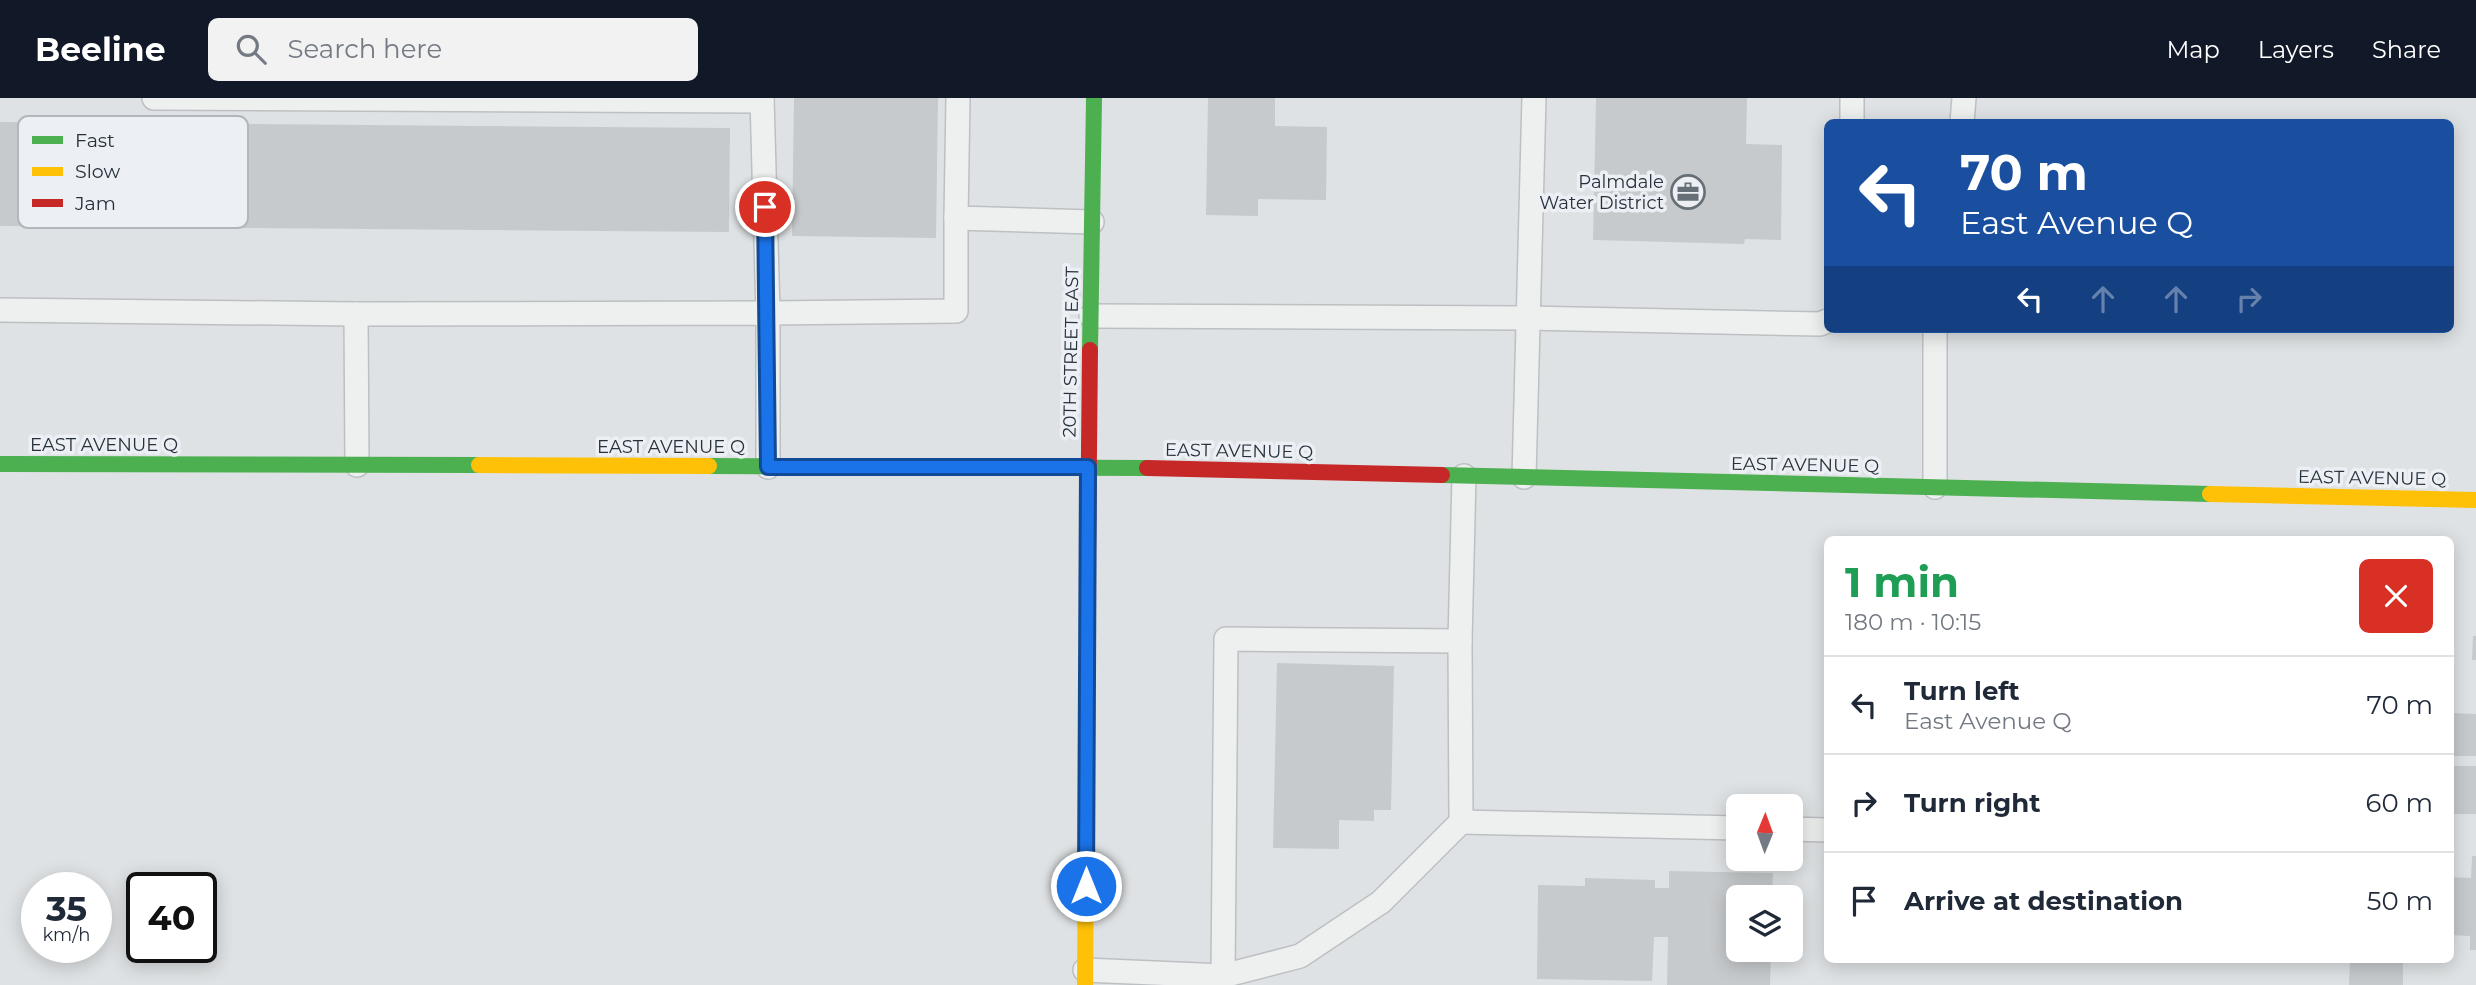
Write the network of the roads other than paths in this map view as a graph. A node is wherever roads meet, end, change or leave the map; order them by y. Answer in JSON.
{"nodes":[{"id":1,"x":153,"y":98,"type":"edge"},
{"id":2,"x":958,"y":98,"type":"edge"},
{"id":3,"x":1094,"y":98,"type":"edge"},
{"id":4,"x":1534,"y":98,"type":"edge"},
{"id":5,"x":1852,"y":98,"type":"edge"},
{"id":6,"x":1964,"y":98,"type":"edge"},
{"id":7,"x":762,"y":99,"type":"edge"},
{"id":8,"x":1852,"y":119,"type":"edge"},
{"id":9,"x":1962,"y":119,"type":"edge"},
{"id":10,"x":956,"y":218,"type":"junction"},
{"id":11,"x":1092,"y":222,"type":"junction"},
{"id":12,"x":0,"y":310,"type":"edge"},
{"id":13,"x":768,"y":313,"type":"junction"},
{"id":14,"x":356,"y":314,"type":"junction"},
{"id":15,"x":1091,"y":316,"type":"junction"},
{"id":16,"x":1527,"y":318,"type":"junction"},
{"id":17,"x":1824,"y":322,"type":"edge"},
{"id":18,"x":1935,"y":333,"type":"edge"},
{"id":19,"x":0,"y":464,"type":"edge"},
{"id":20,"x":357,"y":465,"type":"junction"},
{"id":21,"x":768,"y":467,"type":"junction"},
{"id":22,"x":1088,"y":467,"type":"junction"},
{"id":23,"x":1464,"y":476,"type":"junction"},
{"id":24,"x":1524,"y":477,"type":"junction"},
{"id":25,"x":1935,"y":487,"type":"junction"},
{"id":26,"x":2476,"y":500,"type":"edge"},
{"id":27,"x":1460,"y":641,"type":"junction"},
{"id":28,"x":1461,"y":822,"type":"junction"},
{"id":29,"x":1726,"y":828,"type":"edge"},
{"id":30,"x":1803,"y":830,"type":"edge"},
{"id":31,"x":1824,"y":830,"type":"edge"},
{"id":32,"x":1223,"y":976,"type":"junction"},
{"id":33,"x":1085,"y":978,"type":"edge"}],
"edges":[{"from":1,"to":7,"type":"lane"},
{"from":2,"to":10,"type":"lane"},
{"from":3,"to":11,"type":"main road","name":"20TH STREET EAST"},
{"from":4,"to":16,"type":"lane"},
{"from":5,"to":8,"type":"lane"},
{"from":6,"to":9,"type":"lane"},
{"from":7,"to":13,"type":"lane"},
{"from":10,"to":11,"type":"lane"},
{"from":10,"to":13,"type":"lane"},
{"from":11,"to":15,"type":"main road","name":"20TH STREET EAST"},
{"from":12,"to":14,"type":"lane"},
{"from":13,"to":14,"type":"lane"},
{"from":13,"to":21,"type":"lane"},
{"from":14,"to":20,"type":"lane"},
{"from":15,"to":16,"type":"lane"},
{"from":15,"to":22,"type":"main road","name":"20TH STREET EAST"},
{"from":16,"to":17,"type":"lane"},
{"from":16,"to":24,"type":"lane"},
{"from":18,"to":25,"type":"lane"},
{"from":19,"to":20,"type":"main road","name":"EAST AVENUE Q"},
{"from":20,"to":21,"type":"main road","name":"EAST AVENUE Q"},
{"from":21,"to":22,"type":"main road","name":"EAST AVENUE Q"},
{"from":22,"to":23,"type":"main road","name":"EAST AVENUE Q"},
{"from":22,"to":33,"type":"main road","name":"20TH STREET EAST"},
{"from":23,"to":24,"type":"main road","name":"EAST AVENUE Q"},
{"from":23,"to":27,"type":"lane"},
{"from":24,"to":25,"type":"main road","name":"EAST AVENUE Q"},
{"from":25,"to":26,"type":"main road","name":"EAST AVENUE Q"},
{"from":27,"to":28,"type":"lane"},
{"from":27,"to":32,"type":"lane"},
{"from":28,"to":29,"type":"lane"},
{"from":28,"to":32,"type":"lane"},
{"from":30,"to":31,"type":"lane"},
{"from":32,"to":33,"type":"lane"}]}
